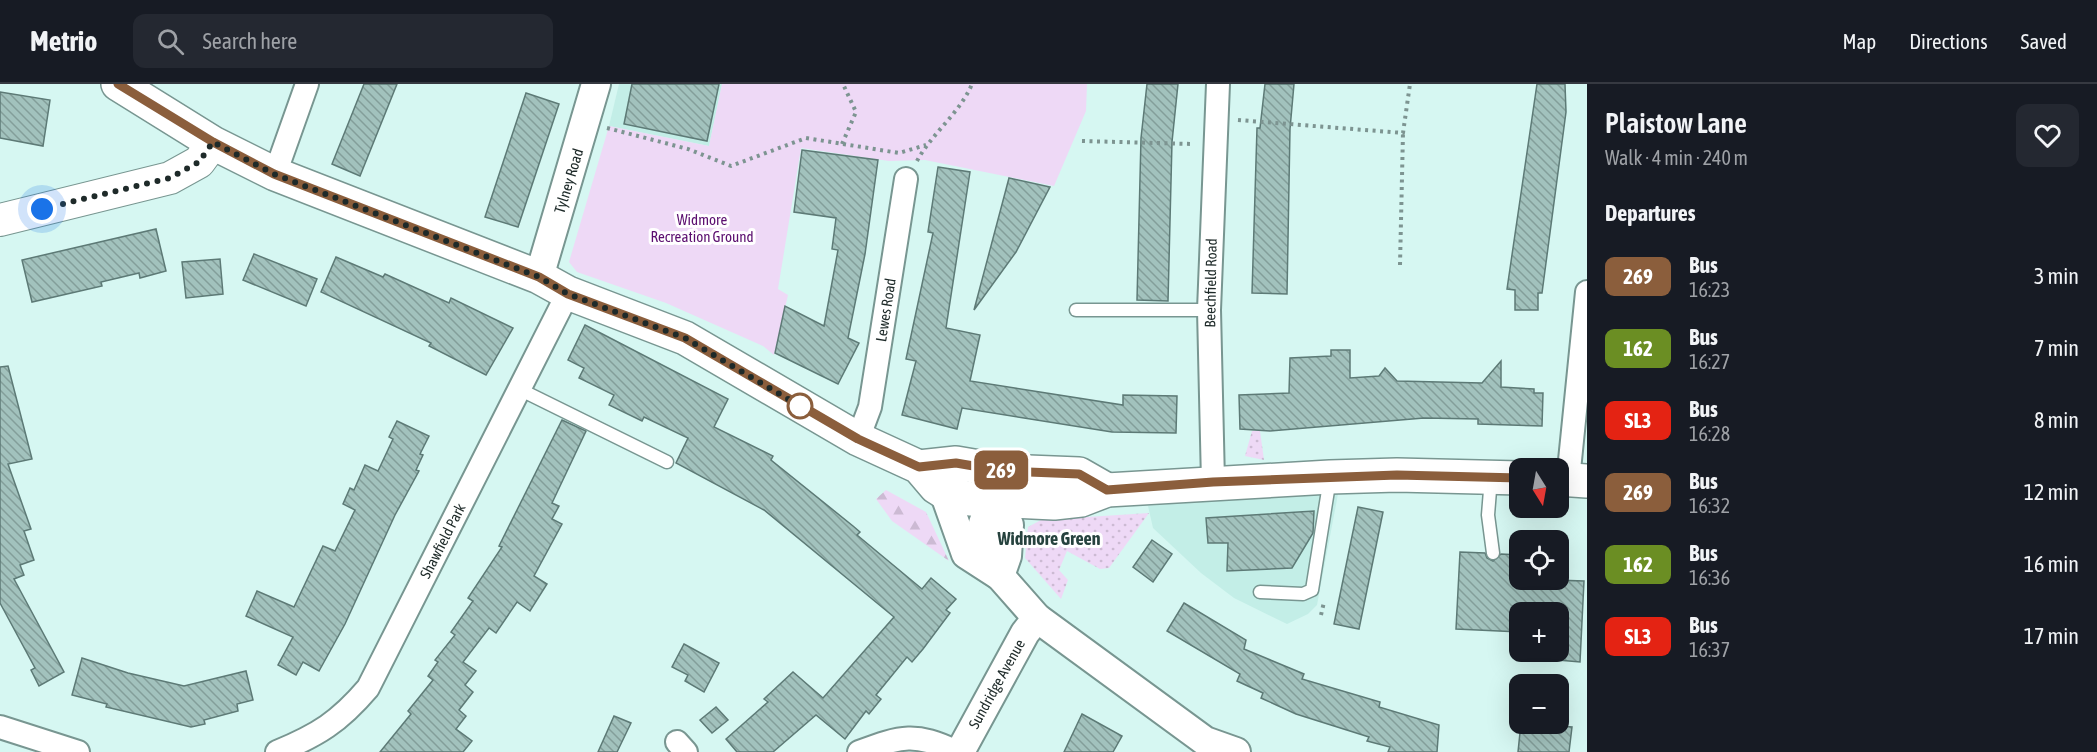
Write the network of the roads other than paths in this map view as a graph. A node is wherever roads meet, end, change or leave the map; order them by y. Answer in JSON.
{"nodes":[{"id":1,"x":118,"y":84,"type":"edge"},
{"id":2,"x":307,"y":84,"type":"edge"},
{"id":3,"x":596,"y":84,"type":"edge"},
{"id":4,"x":1218,"y":84,"type":"edge"},
{"id":5,"x":213,"y":142,"type":"junction"},
{"id":6,"x":274,"y":174,"type":"junction"},
{"id":7,"x":906,"y":179,"type":"road end"},
{"id":8,"x":0,"y":220,"type":"edge"},
{"id":9,"x":539,"y":277,"type":"junction"},
{"id":10,"x":568,"y":294,"type":"junction"},
{"id":11,"x":1586,"y":302,"type":"edge"},
{"id":12,"x":1076,"y":310,"type":"dead end"},
{"id":13,"x":1209,"y":310,"type":"junction"},
{"id":14,"x":521,"y":390,"type":"junction"},
{"id":15,"x":858,"y":439,"type":"junction"},
{"id":16,"x":667,"y":462,"type":"dead end"},
{"id":17,"x":919,"y":467,"type":"junction"},
{"id":18,"x":1330,"y":477,"type":"junction"},
{"id":19,"x":1505,"y":478,"type":"edge"},
{"id":20,"x":1571,"y":480,"type":"edge"},
{"id":21,"x":1213,"y":482,"type":"junction"},
{"id":22,"x":1001,"y":485,"type":"junction"},
{"id":23,"x":944,"y":492,"type":"junction"},
{"id":24,"x":1493,"y":553,"type":"dead end"},
{"id":25,"x":991,"y":570,"type":"junction"},
{"id":26,"x":1260,"y":592,"type":"dead end"},
{"id":27,"x":1037,"y":618,"type":"junction"},
{"id":28,"x":0,"y":727,"type":"edge"},
{"id":29,"x":78,"y":752,"type":"edge"},
{"id":30,"x":277,"y":752,"type":"edge"},
{"id":31,"x":859,"y":752,"type":"edge"},
{"id":32,"x":958,"y":752,"type":"edge"},
{"id":33,"x":1236,"y":752,"type":"edge"}],
"edges":[{"from":1,"to":5,"type":"main road"},
{"from":2,"to":6,"type":"street"},
{"from":3,"to":9,"type":"street","name":"Tylney Road"},
{"from":4,"to":13,"type":"street","name":"Beechfield Road"},
{"from":5,"to":6,"type":"main road"},
{"from":5,"to":8,"type":"main road"},
{"from":6,"to":9,"type":"main road"},
{"from":7,"to":15,"type":"street","name":"Lewes Road"},
{"from":9,"to":10,"type":"main road"},
{"from":10,"to":14,"type":"street","name":"Shawfield Park"},
{"from":10,"to":15,"type":"main road"},
{"from":11,"to":20,"type":"street"},
{"from":12,"to":13,"type":"lane"},
{"from":13,"to":21,"type":"street","name":"Beechfield Road"},
{"from":14,"to":16,"type":"lane"},
{"from":14,"to":30,"type":"street","name":"Shawfield Park"},
{"from":15,"to":17,"type":"main road"},
{"from":17,"to":22,"type":"main road"},
{"from":17,"to":23,"type":"main road"},
{"from":18,"to":19,"type":"main road"},
{"from":18,"to":21,"type":"main road"},
{"from":18,"to":26,"type":"lane"},
{"from":19,"to":24,"type":"lane"},
{"from":21,"to":22,"type":"main road"},
{"from":22,"to":23,"type":"main road"},
{"from":22,"to":25,"type":"street"},
{"from":23,"to":25,"type":"street"},
{"from":25,"to":27,"type":"street"},
{"from":27,"to":32,"type":"street","name":"Sundridge Avenue"},
{"from":27,"to":33,"type":"street"},
{"from":28,"to":29,"type":"street"},
{"from":31,"to":32,"type":"street"}]}
